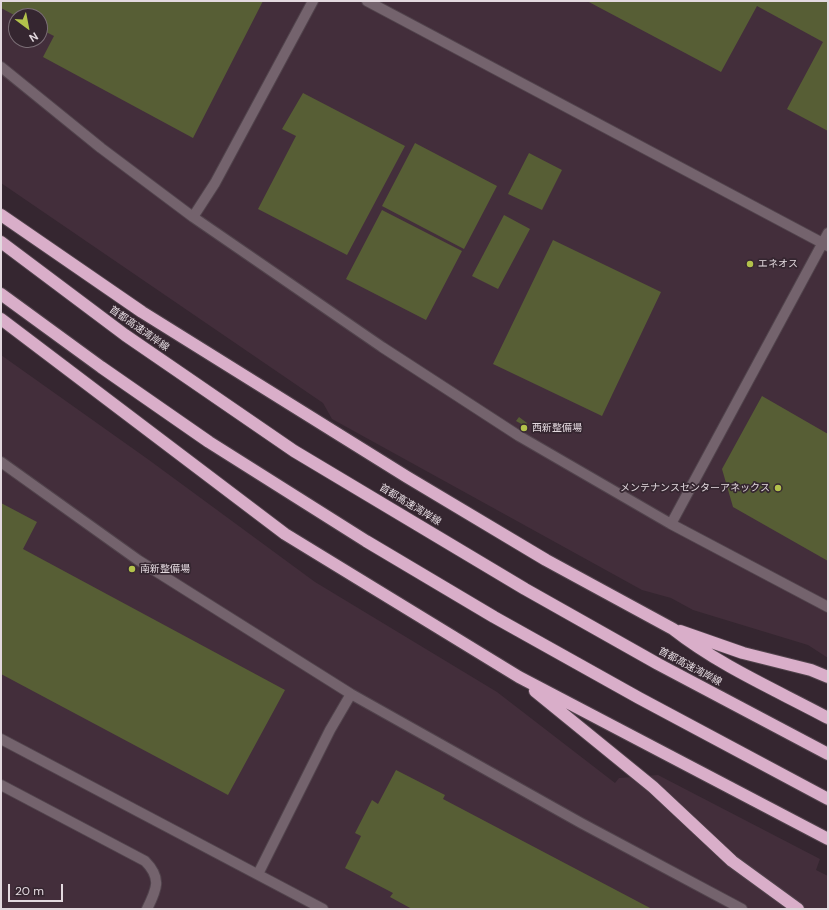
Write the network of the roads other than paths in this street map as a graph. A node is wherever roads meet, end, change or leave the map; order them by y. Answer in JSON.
{"nodes":[{"id":1,"x":313,"y":1,"type":"edge"},
{"id":2,"x":366,"y":1,"type":"edge"},
{"id":3,"x":1,"y":67,"type":"edge"},
{"id":4,"x":1,"y":215,"type":"edge"},
{"id":5,"x":193,"y":217,"type":"junction"},
{"id":6,"x":828,"y":232,"type":"edge"},
{"id":7,"x":1,"y":242,"type":"edge"},
{"id":8,"x":825,"y":244,"type":"edge"},
{"id":9,"x":1,"y":294,"type":"edge"},
{"id":10,"x":1,"y":319,"type":"edge"},
{"id":11,"x":1,"y":462,"type":"edge"},
{"id":12,"x":671,"y":524,"type":"junction"},
{"id":13,"x":828,"y":607,"type":"edge"},
{"id":14,"x":673,"y":629,"type":"junction"},
{"id":15,"x":811,"y":670,"type":"junction"},
{"id":16,"x":828,"y":672,"type":"edge"},
{"id":17,"x":519,"y":677,"type":"junction"},
{"id":18,"x":828,"y":677,"type":"edge"},
{"id":19,"x":351,"y":694,"type":"junction"},
{"id":20,"x":828,"y":718,"type":"edge"},
{"id":21,"x":1,"y":739,"type":"edge"},
{"id":22,"x":828,"y":754,"type":"edge"},
{"id":23,"x":1,"y":785,"type":"edge"},
{"id":24,"x":828,"y":799,"type":"edge"},
{"id":25,"x":828,"y":839,"type":"edge"},
{"id":26,"x":258,"y":874,"type":"junction"},
{"id":27,"x":147,"y":909,"type":"edge"},
{"id":28,"x":323,"y":909,"type":"edge"},
{"id":29,"x":742,"y":909,"type":"edge"},
{"id":30,"x":798,"y":909,"type":"edge"}],
"edges":[{"from":1,"to":5,"type":"street"},
{"from":2,"to":8,"type":"street"},
{"from":3,"to":5,"type":"street"},
{"from":4,"to":14,"type":"highway"},
{"from":5,"to":12,"type":"street"},
{"from":6,"to":8,"type":"street"},
{"from":7,"to":22,"type":"highway","name":"首都高速湾岸線"},
{"from":8,"to":12,"type":"street"},
{"from":9,"to":24,"type":"highway"},
{"from":10,"to":17,"type":"highway"},
{"from":11,"to":19,"type":"street"},
{"from":12,"to":13,"type":"street"},
{"from":14,"to":15,"type":"highway"},
{"from":14,"to":20,"type":"highway"},
{"from":15,"to":16,"type":"highway"},
{"from":15,"to":18,"type":"highway"},
{"from":17,"to":25,"type":"highway"},
{"from":17,"to":30,"type":"highway"},
{"from":19,"to":26,"type":"street"},
{"from":19,"to":29,"type":"street"},
{"from":21,"to":26,"type":"street"},
{"from":23,"to":27,"type":"street"},
{"from":26,"to":28,"type":"street"}]}
